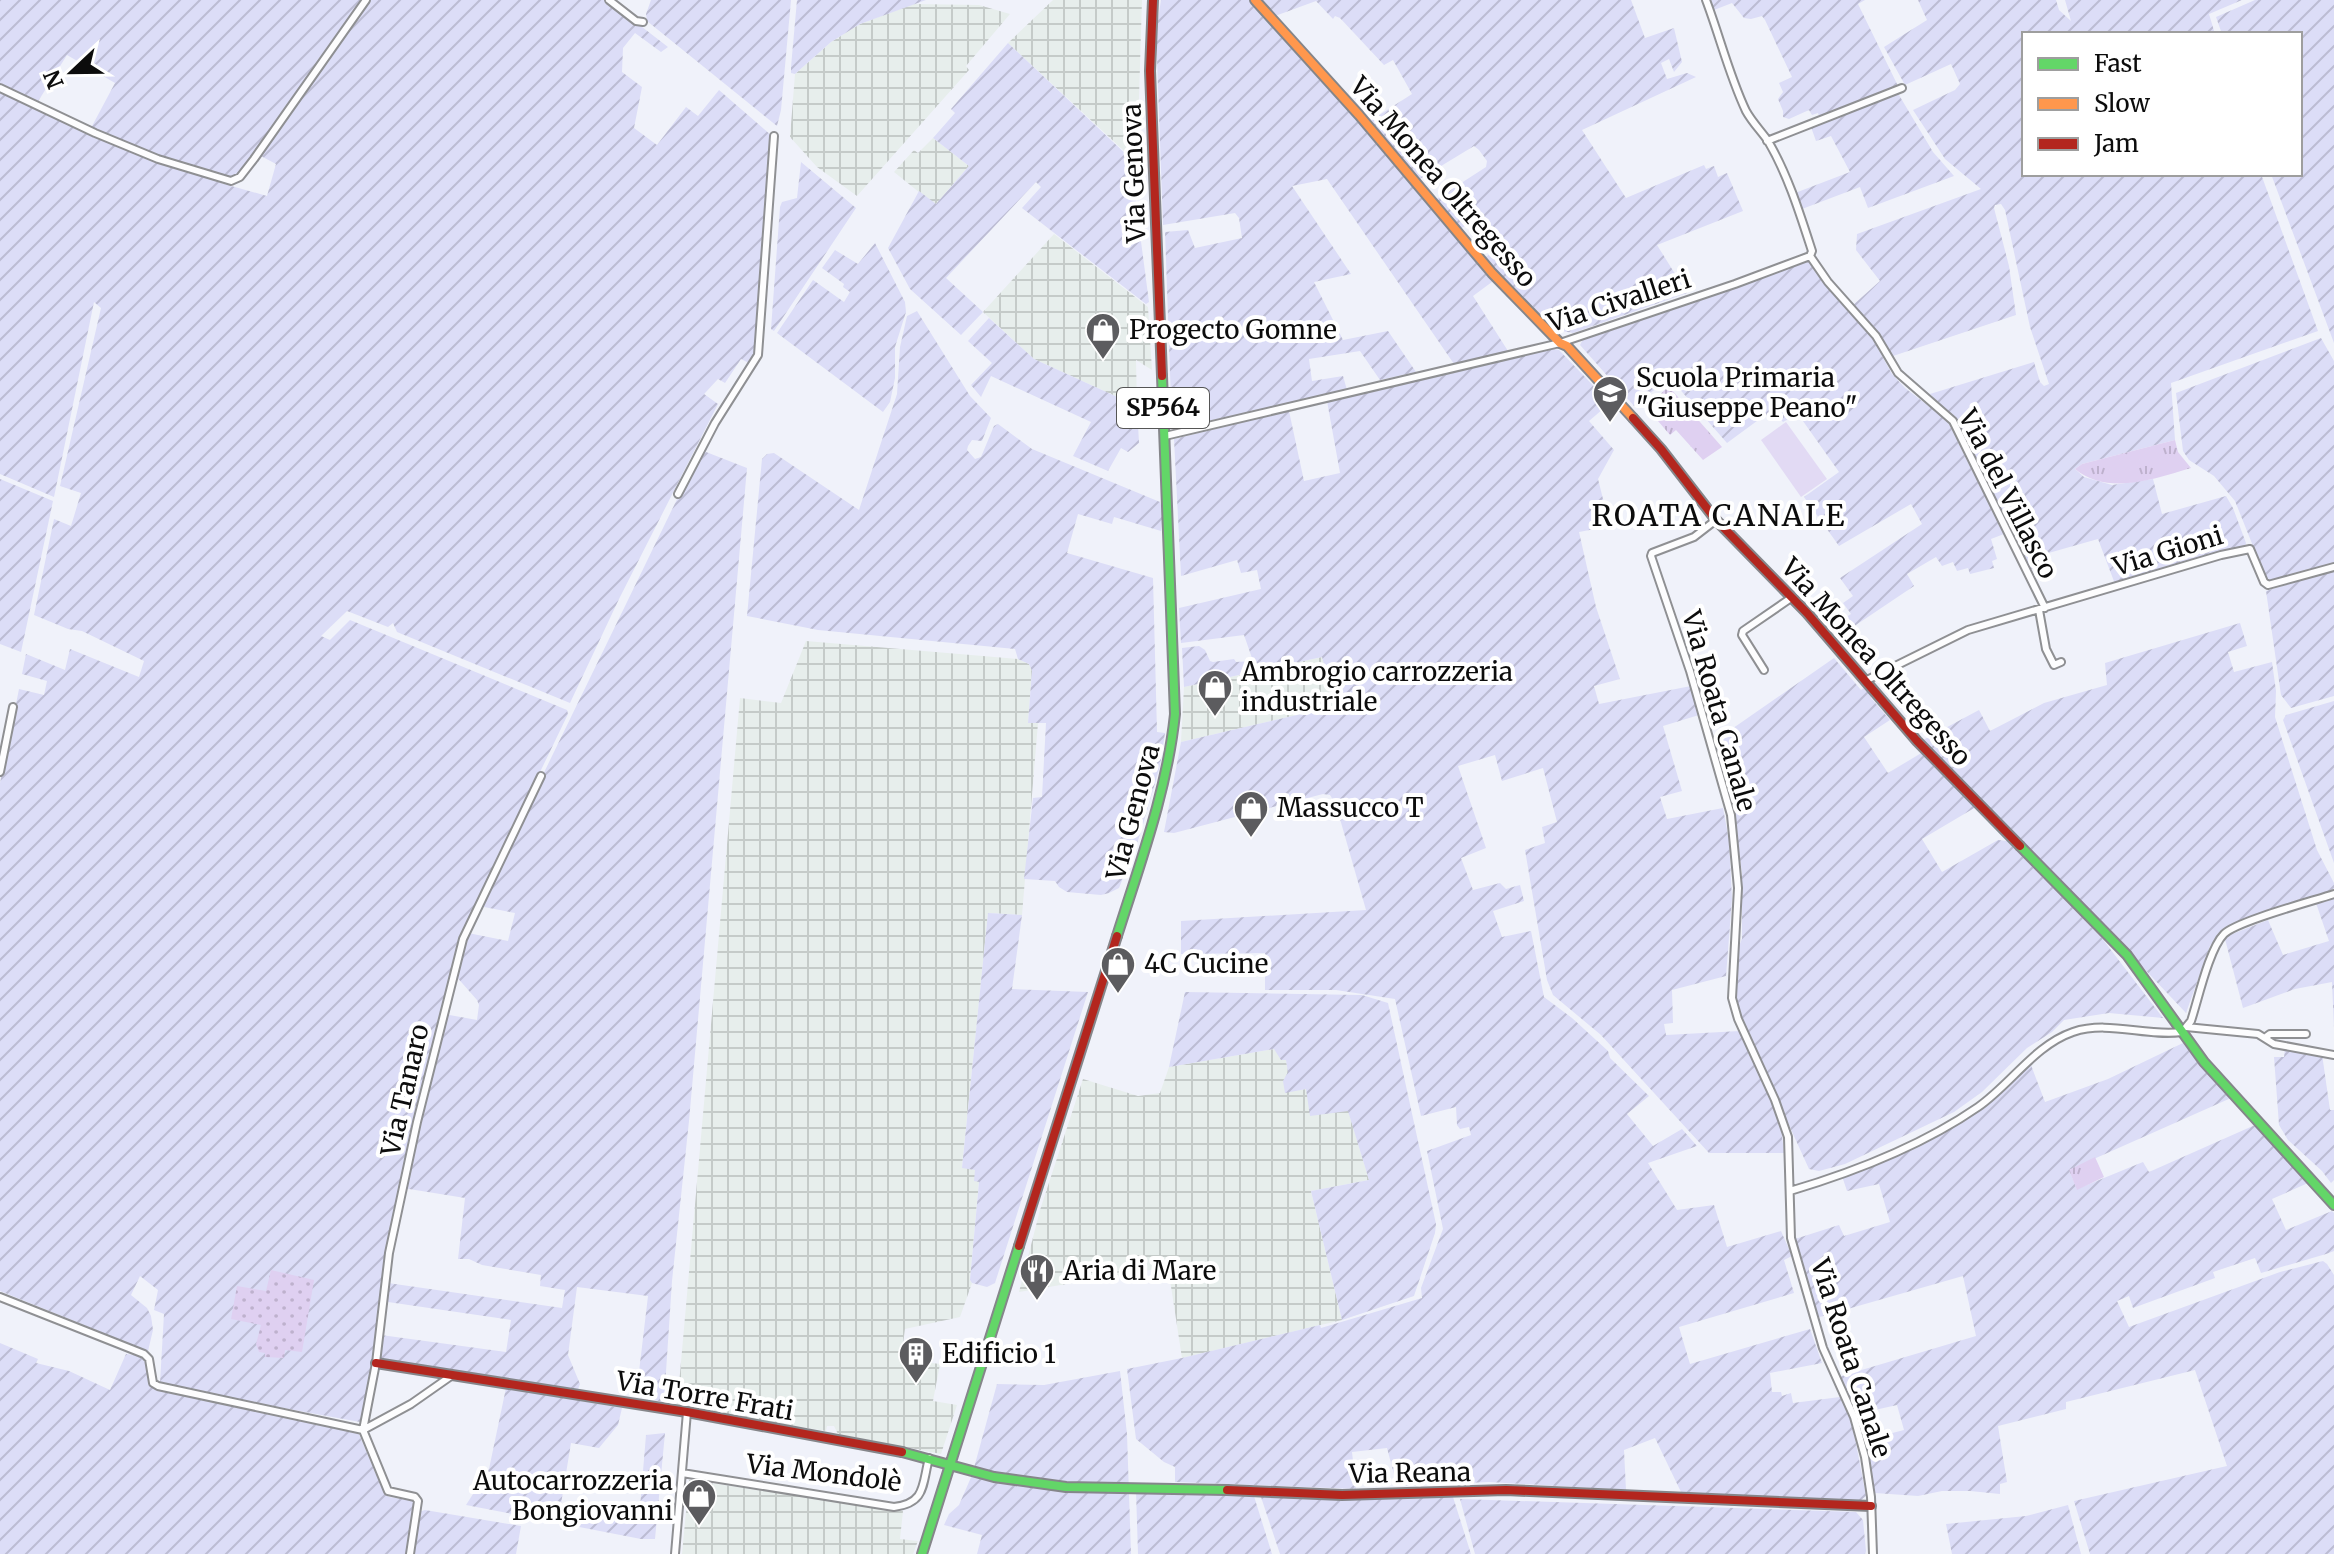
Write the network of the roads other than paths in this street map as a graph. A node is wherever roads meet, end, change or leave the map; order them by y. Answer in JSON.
{"nodes":[{"id":1,"x":366,"y":0,"type":"edge"},
{"id":2,"x":609,"y":0,"type":"edge"},
{"id":3,"x":1153,"y":0,"type":"edge"},
{"id":4,"x":1255,"y":0,"type":"edge"},
{"id":5,"x":1706,"y":0,"type":"edge"},
{"id":6,"x":643,"y":22,"type":"dead end"},
{"id":7,"x":0,"y":88,"type":"edge"},
{"id":8,"x":1902,"y":88,"type":"dead end"},
{"id":9,"x":774,"y":136,"type":"dead end"},
{"id":10,"x":1767,"y":141,"type":"junction"},
{"id":11,"x":1810,"y":256,"type":"junction"},
{"id":12,"x":1560,"y":343,"type":"junction"},
{"id":13,"x":1165,"y":436,"type":"junction"},
{"id":14,"x":678,"y":494,"type":"dead end"},
{"id":15,"x":1716,"y":520,"type":"junction"},
{"id":16,"x":2334,"y":567,"type":"edge"},
{"id":17,"x":1791,"y":598,"type":"junction"},
{"id":18,"x":2042,"y":609,"type":"junction"},
{"id":19,"x":2061,"y":662,"type":"dead end"},
{"id":20,"x":1764,"y":670,"type":"dead end"},
{"id":21,"x":1865,"y":681,"type":"junction"},
{"id":22,"x":13,"y":707,"type":"dead end"},
{"id":23,"x":0,"y":772,"type":"edge"},
{"id":24,"x":541,"y":776,"type":"dead end"},
{"id":25,"x":2334,"y":894,"type":"edge"},
{"id":26,"x":2187,"y":1027,"type":"junction"},
{"id":27,"x":2306,"y":1034,"type":"dead end"},
{"id":28,"x":2266,"y":1037,"type":"junction"},
{"id":29,"x":2334,"y":1055,"type":"edge"},
{"id":30,"x":1790,"y":1191,"type":"junction"},
{"id":31,"x":2334,"y":1205,"type":"edge"},
{"id":32,"x":0,"y":1297,"type":"edge"},
{"id":33,"x":376,"y":1363,"type":"junction"},
{"id":34,"x":451,"y":1376,"type":"junction"},
{"id":35,"x":687,"y":1412,"type":"junction"},
{"id":36,"x":363,"y":1430,"type":"junction"},
{"id":37,"x":929,"y":1458,"type":"junction"},
{"id":38,"x":951,"y":1464,"type":"junction"},
{"id":39,"x":682,"y":1473,"type":"junction"},
{"id":40,"x":1871,"y":1506,"type":"junction"},
{"id":41,"x":410,"y":1554,"type":"edge"},
{"id":42,"x":675,"y":1554,"type":"edge"},
{"id":43,"x":922,"y":1554,"type":"edge"},
{"id":44,"x":1873,"y":1554,"type":"edge"}],
"edges":[{"from":1,"to":7,"type":"street"},
{"from":2,"to":6,"type":"street"},
{"from":3,"to":13,"type":"street","name":"Via Genova","number":"SP564"},
{"from":4,"to":12,"type":"street","name":"Via Monea Oltregesso"},
{"from":5,"to":10,"type":"street"},
{"from":8,"to":10,"type":"street"},
{"from":9,"to":14,"type":"street"},
{"from":10,"to":11,"type":"street"},
{"from":11,"to":12,"type":"street","name":"Via Civalleri"},
{"from":11,"to":18,"type":"street","name":"Via del Villasco"},
{"from":12,"to":13,"type":"street","name":"Via Civalleri"},
{"from":12,"to":15,"type":"street","name":"Via Monea Oltregesso"},
{"from":13,"to":38,"type":"street","name":"Via Genova","number":"SP564"},
{"from":15,"to":17,"type":"street","name":"Via Monea Oltregesso"},
{"from":15,"to":30,"type":"street","name":"Via Roata Canale"},
{"from":16,"to":18,"type":"street","name":"Via Gioni"},
{"from":17,"to":20,"type":"street"},
{"from":17,"to":21,"type":"street","name":"Via Monea Oltregesso"},
{"from":18,"to":19,"type":"street"},
{"from":18,"to":21,"type":"street","name":"Via Gioni"},
{"from":21,"to":26,"type":"street","name":"Via Monea Oltregesso"},
{"from":22,"to":23,"type":"street"},
{"from":24,"to":33,"type":"street","name":"Via Tanaro"},
{"from":25,"to":26,"type":"street"},
{"from":26,"to":28,"type":"street"},
{"from":26,"to":30,"type":"street"},
{"from":26,"to":31,"type":"street","name":"Via Monea Oltregesso"},
{"from":27,"to":28,"type":"street"},
{"from":28,"to":29,"type":"street"},
{"from":30,"to":40,"type":"street","name":"Via Roata Canale"},
{"from":32,"to":36,"type":"street"},
{"from":33,"to":34,"type":"street","name":"Via Torre Frati"},
{"from":33,"to":36,"type":"street","name":"Via Tanaro"},
{"from":34,"to":35,"type":"street","name":"Via Torre Frati"},
{"from":34,"to":36,"type":"street"},
{"from":35,"to":37,"type":"street","name":"Via Torre Frati"},
{"from":35,"to":39,"type":"street"},
{"from":36,"to":41,"type":"street"},
{"from":37,"to":38,"type":"street","name":"Via Torre Frati"},
{"from":37,"to":39,"type":"street","name":"Via Mondolè"},
{"from":38,"to":40,"type":"street","name":"Via Reana"},
{"from":38,"to":43,"type":"street","name":"Via Genova","number":"SP564"},
{"from":39,"to":42,"type":"street"},
{"from":40,"to":44,"type":"street","name":"Via Roata Canale"}]}
